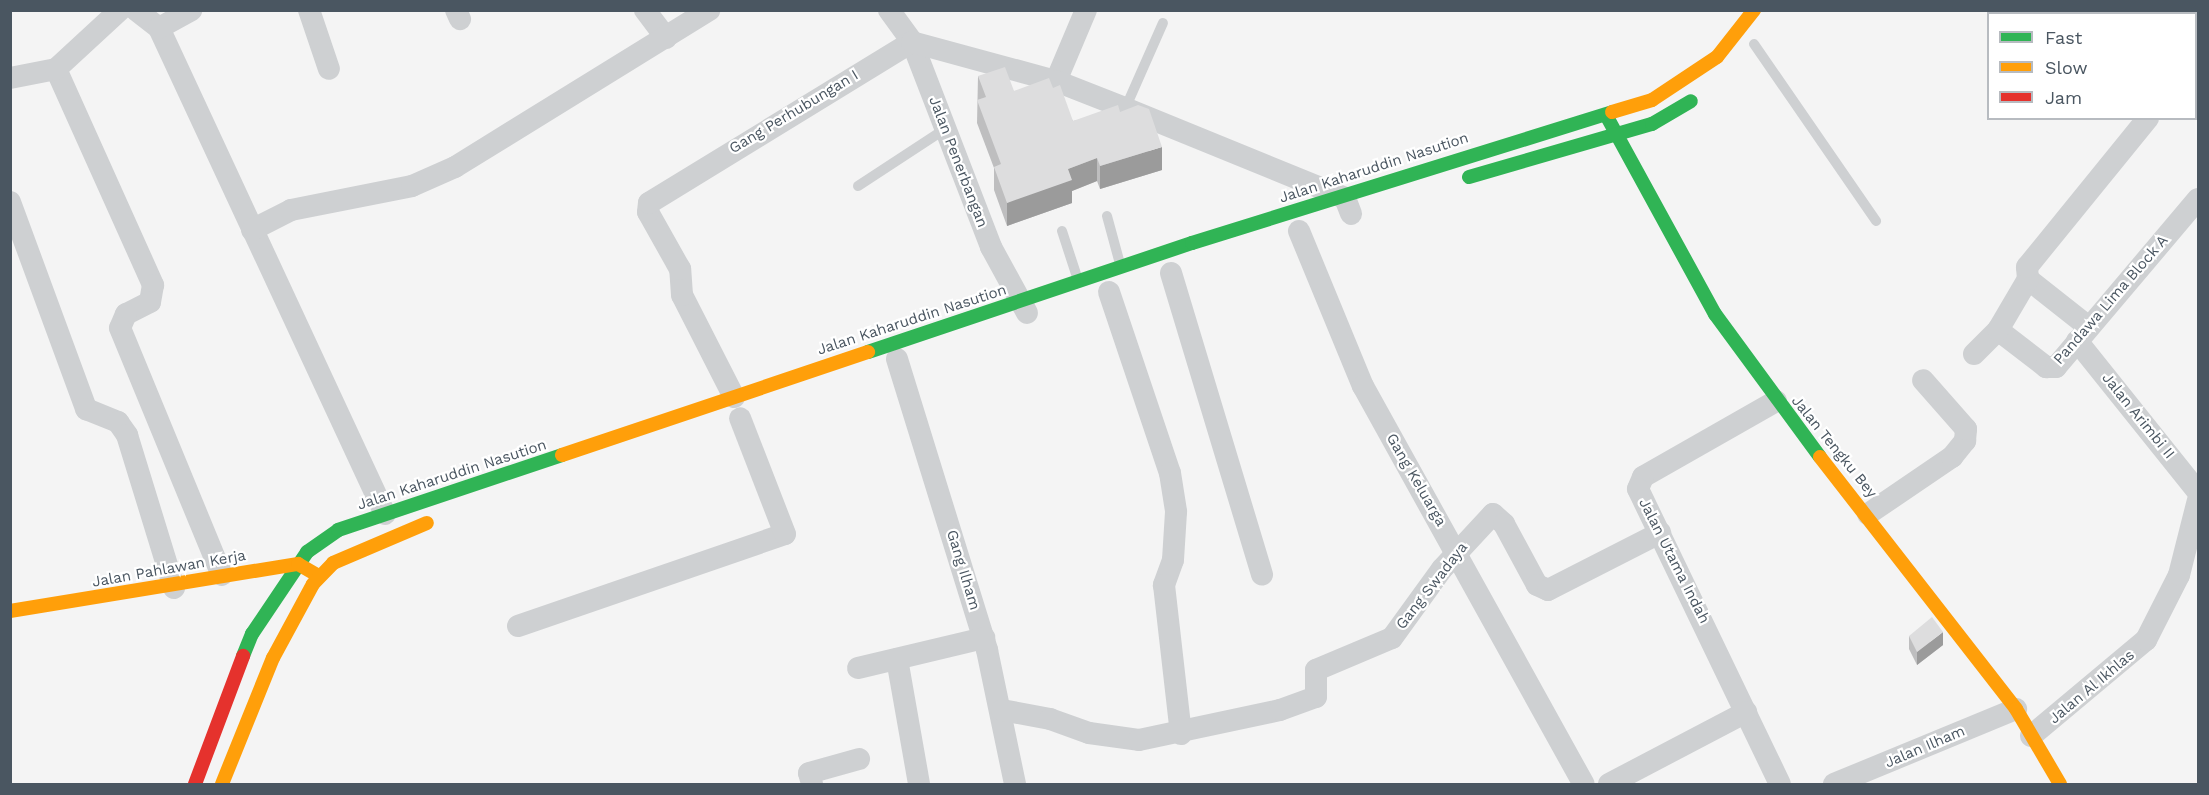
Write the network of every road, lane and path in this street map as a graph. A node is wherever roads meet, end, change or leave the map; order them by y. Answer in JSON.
{"nodes":[{"id":1,"x":120,"y":10,"type":"edge"},
{"id":2,"x":136,"y":10,"type":"edge"},
{"id":3,"x":191,"y":10,"type":"edge"},
{"id":4,"x":309,"y":10,"type":"edge"},
{"id":5,"x":645,"y":10,"type":"edge"},
{"id":6,"x":709,"y":10,"type":"edge"},
{"id":7,"x":889,"y":10,"type":"edge"},
{"id":8,"x":1086,"y":10,"type":"edge"},
{"id":9,"x":1754,"y":10,"type":"edge"},
{"id":10,"x":1163,"y":22,"type":"dead end"},
{"id":11,"x":1767,"y":27,"type":"dead end"},
{"id":12,"x":159,"y":28,"type":"junction"},
{"id":13,"x":666,"y":38,"type":"junction"},
{"id":14,"x":912,"y":42,"type":"junction"},
{"id":15,"x":1754,"y":44,"type":"junction"},
{"id":16,"x":1743,"y":56,"type":"dead end"},
{"id":17,"x":56,"y":69,"type":"junction"},
{"id":18,"x":329,"y":69,"type":"dead end"},
{"id":19,"x":10,"y":78,"type":"edge"},
{"id":20,"x":1056,"y":81,"type":"junction"},
{"id":21,"x":1707,"y":89,"type":"dead end"},
{"id":22,"x":1117,"y":112,"type":"junction"},
{"id":23,"x":1606,"y":115,"type":"junction"},
{"id":24,"x":2146,"y":120,"type":"edge"},
{"id":25,"x":945,"y":129,"type":"junction"},
{"id":26,"x":1613,"y":135,"type":"junction"},
{"id":27,"x":1449,"y":182,"type":"dead end"},
{"id":28,"x":858,"y":186,"type":"dead end"},
{"id":29,"x":2199,"y":198,"type":"edge"},
{"id":30,"x":10,"y":202,"type":"edge"},
{"id":31,"x":1348,"y":210,"type":"junction"},
{"id":32,"x":1107,"y":216,"type":"dead end"},
{"id":33,"x":1876,"y":221,"type":"dead end"},
{"id":34,"x":252,"y":230,"type":"junction"},
{"id":35,"x":1062,"y":231,"type":"dead end"},
{"id":36,"x":1299,"y":231,"type":"dead end"},
{"id":37,"x":1121,"y":267,"type":"junction"},
{"id":38,"x":1172,"y":273,"type":"dead end"},
{"id":39,"x":2028,"y":279,"type":"junction"},
{"id":40,"x":1079,"y":282,"type":"junction"},
{"id":41,"x":1106,"y":293,"type":"dead end"},
{"id":42,"x":1032,"y":309,"type":"junction"},
{"id":43,"x":1998,"y":330,"type":"junction"},
{"id":44,"x":2082,"y":333,"type":"junction"},
{"id":45,"x":1974,"y":354,"type":"dead end"},
{"id":46,"x":892,"y":361,"type":"joint"},
{"id":47,"x":1923,"y":380,"type":"dead end"},
{"id":48,"x":1776,"y":401,"type":"junction"},
{"id":49,"x":738,"y":413,"type":"junction"},
{"id":50,"x":2199,"y":492,"type":"edge"},
{"id":51,"x":2199,"y":500,"type":"edge"},
{"id":52,"x":385,"y":514,"type":"junction"},
{"id":53,"x":1868,"y":514,"type":"junction"},
{"id":54,"x":442,"y":518,"type":"dead end"},
{"id":55,"x":1660,"y":533,"type":"junction"},
{"id":56,"x":1457,"y":552,"type":"junction"},
{"id":57,"x":298,"y":564,"type":"junction"},
{"id":58,"x":222,"y":575,"type":"junction"},
{"id":59,"x":1262,"y":575,"type":"dead end"},
{"id":60,"x":320,"y":577,"type":"junction"},
{"id":61,"x":174,"y":588,"type":"junction"},
{"id":62,"x":10,"y":611,"type":"edge"},
{"id":63,"x":518,"y":626,"type":"dead end"},
{"id":64,"x":984,"y":638,"type":"junction"},
{"id":65,"x":897,"y":659,"type":"junction"},
{"id":66,"x":858,"y":668,"type":"dead end"},
{"id":67,"x":2016,"y":709,"type":"junction"},
{"id":68,"x":1002,"y":710,"type":"junction"},
{"id":69,"x":1746,"y":712,"type":"junction"},
{"id":70,"x":1181,"y":734,"type":"junction"},
{"id":71,"x":2031,"y":736,"type":"junction"},
{"id":72,"x":859,"y":759,"type":"dead end"},
{"id":73,"x":195,"y":784,"type":"edge"},
{"id":74,"x":222,"y":784,"type":"edge"},
{"id":75,"x":812,"y":784,"type":"edge"},
{"id":76,"x":919,"y":784,"type":"edge"},
{"id":77,"x":1015,"y":784,"type":"edge"},
{"id":78,"x":1584,"y":784,"type":"edge"},
{"id":79,"x":1609,"y":784,"type":"edge"},
{"id":80,"x":1780,"y":784,"type":"edge"},
{"id":81,"x":1834,"y":784,"type":"edge"},
{"id":82,"x":2059,"y":784,"type":"edge"}],
"edges":[{"from":1,"to":17,"type":"street"},
{"from":2,"to":12,"type":"street"},
{"from":3,"to":12,"type":"street"},
{"from":4,"to":18,"type":"street"},
{"from":5,"to":13,"type":"street"},
{"from":6,"to":13,"type":"street"},
{"from":7,"to":14,"type":"street","name":"Jalan Penerbangan"},
{"from":8,"to":20,"type":"street"},
{"from":9,"to":23,"type":"main road","name":"Jalan Kaharuddin Nasution"},
{"from":10,"to":22,"type":"lane"},
{"from":11,"to":15,"type":"main road"},
{"from":12,"to":34,"type":"street"},
{"from":13,"to":34,"type":"street"},
{"from":14,"to":20,"type":"street"},
{"from":14,"to":25,"type":"street","name":"Jalan Penerbangan"},
{"from":14,"to":49,"type":"street","name":"Gang Perhubungan I"},
{"from":15,"to":16,"type":"main road"},
{"from":15,"to":33,"type":"lane"},
{"from":17,"to":19,"type":"street"},
{"from":17,"to":58,"type":"street"},
{"from":20,"to":22,"type":"street"},
{"from":21,"to":26,"type":"main road"},
{"from":22,"to":31,"type":"street"},
{"from":23,"to":26,"type":"main road","name":"Jalan Tengku Bey"},
{"from":23,"to":31,"type":"main road","name":"Jalan Kaharuddin Nasution"},
{"from":24,"to":39,"type":"street"},
{"from":25,"to":28,"type":"lane"},
{"from":25,"to":42,"type":"street","name":"Jalan Penerbangan"},
{"from":26,"to":27,"type":"main road"},
{"from":26,"to":48,"type":"main road","name":"Jalan Tengku Bey"},
{"from":29,"to":44,"type":"street","name":"Pandawa Lima Block A"},
{"from":30,"to":61,"type":"street"},
{"from":31,"to":37,"type":"main road","name":"Jalan Kaharuddin Nasution"},
{"from":32,"to":37,"type":"lane"},
{"from":34,"to":52,"type":"street"},
{"from":35,"to":40,"type":"lane"},
{"from":36,"to":56,"type":"street","name":"Gang Keluarga"},
{"from":37,"to":40,"type":"main road","name":"Jalan Kaharuddin Nasution"},
{"from":38,"to":59,"type":"street"},
{"from":39,"to":43,"type":"street"},
{"from":39,"to":44,"type":"street","name":"Jalan Arimbi II"},
{"from":40,"to":42,"type":"main road","name":"Jalan Kaharuddin Nasution"},
{"from":41,"to":70,"type":"street"},
{"from":42,"to":46,"type":"main road","name":"Jalan Kaharuddin Nasution"},
{"from":42,"to":49,"type":"main road","name":"Jalan Kaharuddin Nasution"},
{"from":43,"to":44,"type":"street","name":"Pandawa Lima Block A"},
{"from":43,"to":45,"type":"street"},
{"from":44,"to":50,"type":"street","name":"Jalan Arimbi II"},
{"from":46,"to":64,"type":"street","name":"Gang Ilham"},
{"from":47,"to":53,"type":"street"},
{"from":48,"to":53,"type":"main road","name":"Jalan Tengku Bey"},
{"from":48,"to":55,"type":"street","name":"Jalan Utama Indah"},
{"from":49,"to":52,"type":"main road","name":"Jalan Kaharuddin Nasution"},
{"from":49,"to":63,"type":"street"},
{"from":51,"to":71,"type":"street","name":"Jalan Al Ikhlas"},
{"from":52,"to":57,"type":"main road","name":"Jalan Kaharuddin Nasution"},
{"from":53,"to":67,"type":"main road","name":"Jalan Tengku Bey"},
{"from":54,"to":60,"type":"main road"},
{"from":55,"to":56,"type":"street","name":"Gang Swadaya"},
{"from":55,"to":69,"type":"street","name":"Jalan Utama Indah"},
{"from":56,"to":70,"type":"street","name":"Gang Swadaya"},
{"from":56,"to":78,"type":"street","name":"Gang Keluarga"},
{"from":57,"to":58,"type":"main road","name":"Jalan Pahlawan Kerja"},
{"from":57,"to":60,"type":"main road"},
{"from":57,"to":73,"type":"main road","name":"Jalan Kaharuddin Nasution"},
{"from":58,"to":61,"type":"main road","name":"Jalan Pahlawan Kerja"},
{"from":60,"to":74,"type":"main road"},
{"from":61,"to":62,"type":"main road","name":"Jalan Pahlawan Kerja"},
{"from":64,"to":65,"type":"street"},
{"from":64,"to":68,"type":"street","name":"Gang Ilham"},
{"from":65,"to":66,"type":"street"},
{"from":65,"to":76,"type":"street"},
{"from":67,"to":71,"type":"main road","name":"Jalan Tengku Bey"},
{"from":67,"to":81,"type":"street","name":"Jalan Ilham"},
{"from":68,"to":70,"type":"street","name":"Gang Swadaya"},
{"from":68,"to":77,"type":"street","name":"Gang Ilham"},
{"from":69,"to":79,"type":"street"},
{"from":69,"to":80,"type":"street","name":"Jalan Utama Indah"},
{"from":71,"to":82,"type":"main road","name":"Jalan Tengku Bey"},
{"from":72,"to":75,"type":"street"}]}
